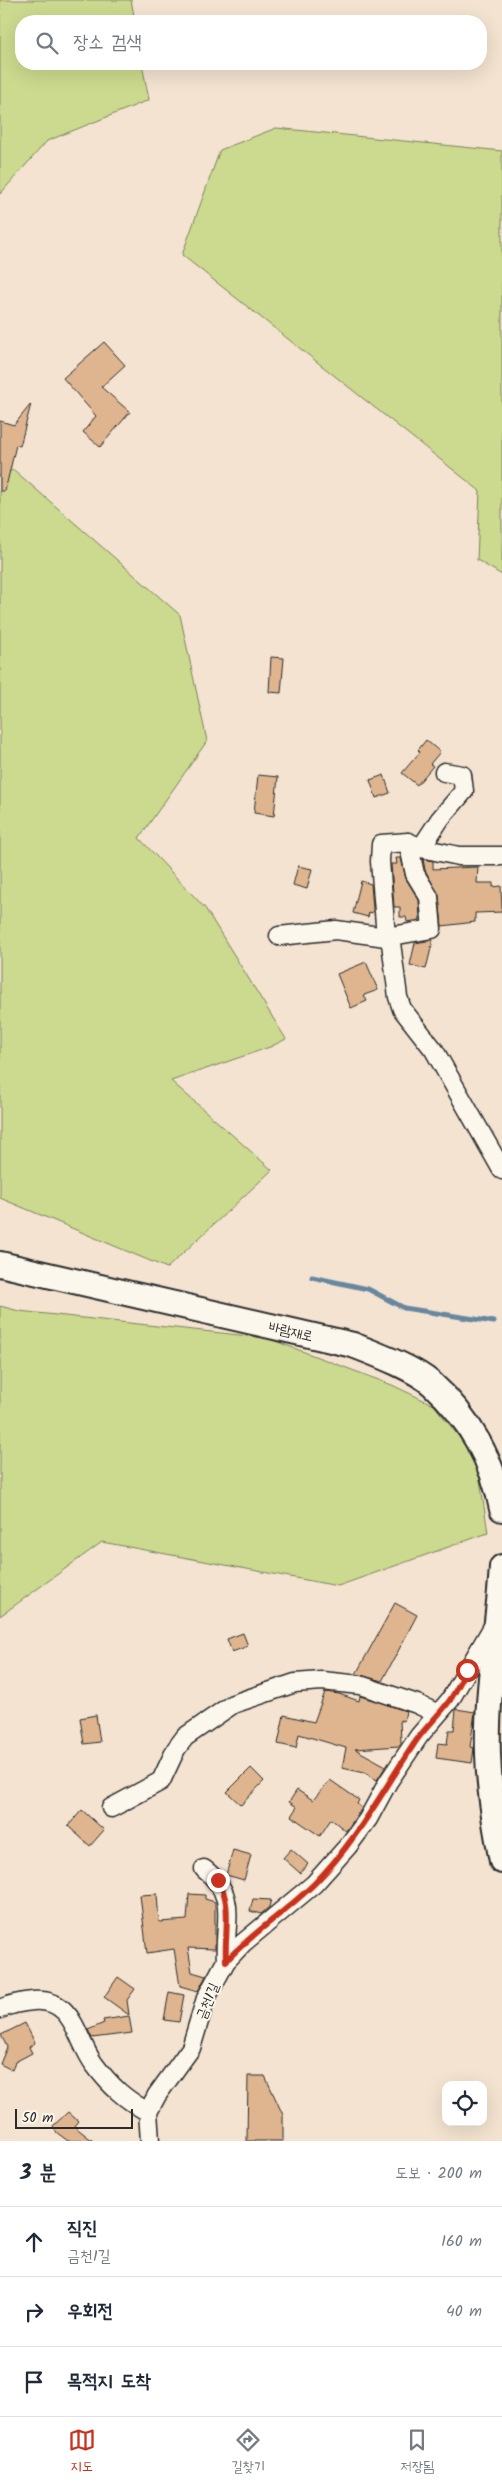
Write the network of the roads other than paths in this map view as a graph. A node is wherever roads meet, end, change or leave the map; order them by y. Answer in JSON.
{"nodes":[{"id":1,"x":444,"y":772,"type":"dead end"},
{"id":2,"x":415,"y":845,"type":"junction"},
{"id":3,"x":502,"y":856,"type":"edge"},
{"id":4,"x":279,"y":936,"type":"dead end"},
{"id":5,"x":386,"y":937,"type":"junction"},
{"id":6,"x":502,"y":1170,"type":"edge"},
{"id":7,"x":0,"y":1264,"type":"edge"},
{"id":8,"x":502,"y":1509,"type":"edge"},
{"id":9,"x":502,"y":1567,"type":"edge"},
{"id":10,"x":499,"y":1617,"type":"junction"},
{"id":11,"x":438,"y":1714,"type":"junction"},
{"id":12,"x":111,"y":1808,"type":"dead end"},
{"id":13,"x":502,"y":1861,"type":"edge"},
{"id":14,"x":204,"y":1869,"type":"dead end"},
{"id":15,"x":226,"y":1961,"type":"junction"},
{"id":16,"x":0,"y":2009,"type":"edge"},
{"id":17,"x":148,"y":2112,"type":"junction"},
{"id":18,"x":150,"y":2141,"type":"edge"}],
"edges":[{"from":1,"to":2,"type":"street"},
{"from":2,"to":3,"type":"street"},
{"from":2,"to":5,"type":"street"},
{"from":2,"to":5,"type":"street"},
{"from":4,"to":5,"type":"street"},
{"from":5,"to":6,"type":"street"},
{"from":7,"to":8,"type":"street","name":"바람재로"},
{"from":9,"to":10,"type":"street"},
{"from":10,"to":11,"type":"street","name":"금천1길"},
{"from":10,"to":13,"type":"street"},
{"from":11,"to":12,"type":"street"},
{"from":11,"to":15,"type":"street","name":"금천1길"},
{"from":14,"to":15,"type":"street"},
{"from":15,"to":17,"type":"street","name":"금천1길"},
{"from":16,"to":17,"type":"street"},
{"from":17,"to":18,"type":"street"}]}
